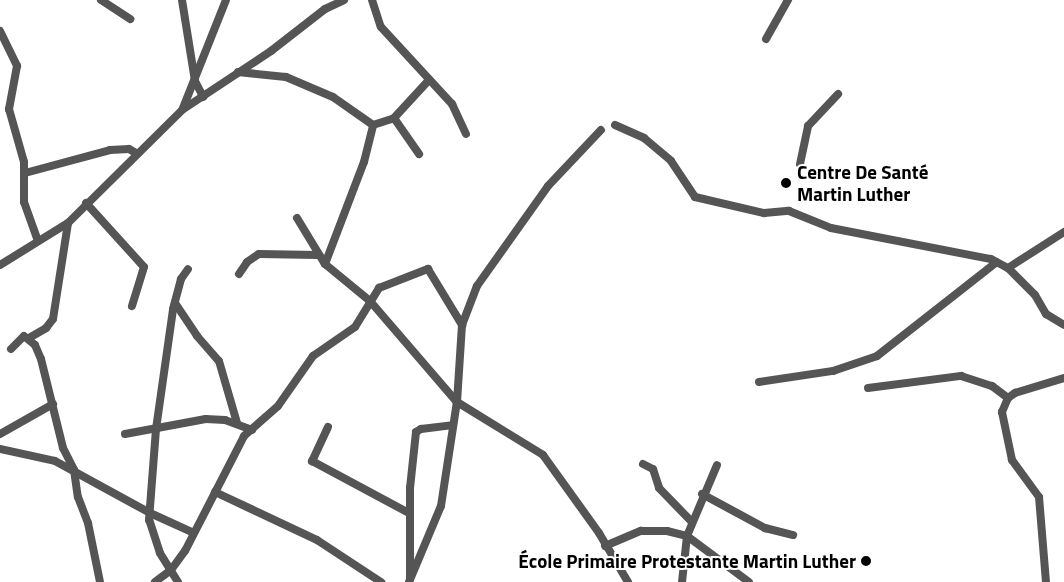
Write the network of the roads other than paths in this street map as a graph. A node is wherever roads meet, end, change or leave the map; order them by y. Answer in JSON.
{"nodes":[{"id":1,"x":101,"y":0,"type":"edge"},
{"id":2,"x":182,"y":0,"type":"edge"},
{"id":3,"x":226,"y":0,"type":"edge"},
{"id":4,"x":344,"y":0,"type":"edge"},
{"id":5,"x":372,"y":0,"type":"edge"},
{"id":6,"x":788,"y":0,"type":"edge"},
{"id":7,"x":130,"y":18,"type":"dead end"},
{"id":8,"x":0,"y":31,"type":"edge"},
{"id":9,"x":766,"y":39,"type":"dead end"},
{"id":10,"x":238,"y":72,"type":"junction"},
{"id":11,"x":429,"y":80,"type":"junction"},
{"id":12,"x":195,"y":81,"type":"junction"},
{"id":13,"x":838,"y":94,"type":"dead end"},
{"id":14,"x":203,"y":97,"type":"junction"},
{"id":15,"x":182,"y":110,"type":"junction"},
{"id":16,"x":394,"y":118,"type":"junction"},
{"id":17,"x":373,"y":124,"type":"junction"},
{"id":18,"x":615,"y":125,"type":"dead end"},
{"id":19,"x":601,"y":130,"type":"dead end"},
{"id":20,"x":466,"y":134,"type":"dead end"},
{"id":21,"x":136,"y":153,"type":"junction"},
{"id":22,"x":419,"y":154,"type":"dead end"},
{"id":23,"x":800,"y":164,"type":"dead end"},
{"id":24,"x":25,"y":173,"type":"junction"},
{"id":25,"x":86,"y":204,"type":"junction"},
{"id":26,"x":297,"y":218,"type":"dead end"},
{"id":27,"x":68,"y":222,"type":"junction"},
{"id":28,"x":1064,"y":232,"type":"edge"},
{"id":29,"x":38,"y":241,"type":"junction"},
{"id":30,"x":317,"y":255,"type":"junction"},
{"id":31,"x":997,"y":262,"type":"junction"},
{"id":32,"x":324,"y":264,"type":"junction"},
{"id":33,"x":0,"y":265,"type":"edge"},
{"id":34,"x":1008,"y":268,"type":"junction"},
{"id":35,"x":188,"y":270,"type":"dead end"},
{"id":36,"x":239,"y":274,"type":"dead end"},
{"id":37,"x":370,"y":301,"type":"junction"},
{"id":38,"x":175,"y":303,"type":"junction"},
{"id":39,"x":132,"y":306,"type":"dead end"},
{"id":40,"x":462,"y":325,"type":"junction"},
{"id":41,"x":1064,"y":325,"type":"edge"},
{"id":42,"x":29,"y":338,"type":"junction"},
{"id":43,"x":11,"y":349,"type":"dead end"},
{"id":44,"x":1064,"y":378,"type":"edge"},
{"id":45,"x":759,"y":382,"type":"dead end"},
{"id":46,"x":868,"y":388,"type":"dead end"},
{"id":47,"x":1008,"y":398,"type":"junction"},
{"id":48,"x":457,"y":402,"type":"junction"},
{"id":49,"x":52,"y":404,"type":"junction"},
{"id":50,"x":236,"y":423,"type":"junction"},
{"id":51,"x":453,"y":425,"type":"junction"},
{"id":52,"x":328,"y":427,"type":"dead end"},
{"id":53,"x":156,"y":429,"type":"junction"},
{"id":54,"x":252,"y":430,"type":"junction"},
{"id":55,"x":0,"y":434,"type":"edge"},
{"id":56,"x":126,"y":434,"type":"dead end"},
{"id":57,"x":0,"y":449,"type":"edge"},
{"id":58,"x":643,"y":464,"type":"dead end"},
{"id":59,"x":717,"y":465,"type":"dead end"},
{"id":60,"x":74,"y":470,"type":"junction"},
{"id":61,"x":215,"y":492,"type":"junction"},
{"id":62,"x":702,"y":494,"type":"junction"},
{"id":63,"x":150,"y":513,"type":"junction"},
{"id":64,"x":409,"y":514,"type":"junction"},
{"id":65,"x":692,"y":522,"type":"junction"},
{"id":66,"x":194,"y":533,"type":"junction"},
{"id":67,"x":793,"y":535,"type":"dead end"},
{"id":68,"x":687,"y":536,"type":"junction"},
{"id":69,"x":605,"y":546,"type":"junction"},
{"id":70,"x":171,"y":570,"type":"junction"},
{"id":71,"x":410,"y":581,"type":"edge"},
{"id":72,"x":100,"y":582,"type":"edge"},
{"id":73,"x":156,"y":582,"type":"edge"},
{"id":74,"x":178,"y":582,"type":"edge"},
{"id":75,"x":381,"y":582,"type":"edge"},
{"id":76,"x":628,"y":582,"type":"edge"},
{"id":77,"x":682,"y":582,"type":"edge"},
{"id":78,"x":749,"y":582,"type":"edge"},
{"id":79,"x":1046,"y":582,"type":"edge"}],
"edges":[{"from":1,"to":7,"type":"street"},
{"from":2,"to":12,"type":"street"},
{"from":3,"to":12,"type":"street"},
{"from":4,"to":10,"type":"street"},
{"from":5,"to":11,"type":"street"},
{"from":6,"to":9,"type":"street"},
{"from":8,"to":24,"type":"street"},
{"from":10,"to":14,"type":"street"},
{"from":10,"to":17,"type":"street"},
{"from":11,"to":16,"type":"street"},
{"from":11,"to":20,"type":"street"},
{"from":12,"to":14,"type":"street"},
{"from":12,"to":15,"type":"street"},
{"from":13,"to":23,"type":"street"},
{"from":14,"to":15,"type":"street"},
{"from":15,"to":21,"type":"street"},
{"from":16,"to":17,"type":"street"},
{"from":16,"to":22,"type":"street"},
{"from":17,"to":32,"type":"street"},
{"from":18,"to":31,"type":"street"},
{"from":19,"to":40,"type":"street"},
{"from":21,"to":24,"type":"street"},
{"from":21,"to":25,"type":"street"},
{"from":24,"to":29,"type":"street"},
{"from":25,"to":27,"type":"street"},
{"from":25,"to":39,"type":"street"},
{"from":26,"to":30,"type":"street"},
{"from":27,"to":29,"type":"street"},
{"from":27,"to":42,"type":"street"},
{"from":28,"to":34,"type":"street"},
{"from":29,"to":33,"type":"street"},
{"from":30,"to":32,"type":"street"},
{"from":30,"to":36,"type":"street"},
{"from":31,"to":34,"type":"street"},
{"from":31,"to":45,"type":"street"},
{"from":32,"to":37,"type":"street"},
{"from":34,"to":41,"type":"street"},
{"from":35,"to":38,"type":"street"},
{"from":37,"to":40,"type":"street"},
{"from":37,"to":48,"type":"street"},
{"from":37,"to":54,"type":"street"},
{"from":38,"to":50,"type":"street"},
{"from":38,"to":53,"type":"street"},
{"from":40,"to":48,"type":"street"},
{"from":42,"to":43,"type":"street"},
{"from":42,"to":49,"type":"street"},
{"from":44,"to":47,"type":"street"},
{"from":46,"to":47,"type":"street"},
{"from":47,"to":79,"type":"street"},
{"from":48,"to":51,"type":"street"},
{"from":48,"to":69,"type":"street"},
{"from":49,"to":55,"type":"street"},
{"from":49,"to":60,"type":"street"},
{"from":50,"to":53,"type":"street"},
{"from":50,"to":54,"type":"street"},
{"from":51,"to":64,"type":"street"},
{"from":51,"to":71,"type":"street"},
{"from":52,"to":64,"type":"street"},
{"from":53,"to":56,"type":"street"},
{"from":53,"to":63,"type":"street"},
{"from":54,"to":61,"type":"street"},
{"from":57,"to":60,"type":"street"},
{"from":58,"to":65,"type":"street"},
{"from":59,"to":62,"type":"street"},
{"from":60,"to":63,"type":"street"},
{"from":60,"to":72,"type":"street"},
{"from":61,"to":66,"type":"street"},
{"from":61,"to":75,"type":"street"},
{"from":62,"to":65,"type":"street"},
{"from":62,"to":67,"type":"street"},
{"from":63,"to":66,"type":"street"},
{"from":63,"to":70,"type":"street"},
{"from":64,"to":71,"type":"street"},
{"from":65,"to":68,"type":"street"},
{"from":66,"to":70,"type":"street"},
{"from":68,"to":69,"type":"street"},
{"from":68,"to":77,"type":"street"},
{"from":68,"to":78,"type":"street"},
{"from":69,"to":76,"type":"street"},
{"from":70,"to":73,"type":"street"},
{"from":70,"to":74,"type":"street"}]}
